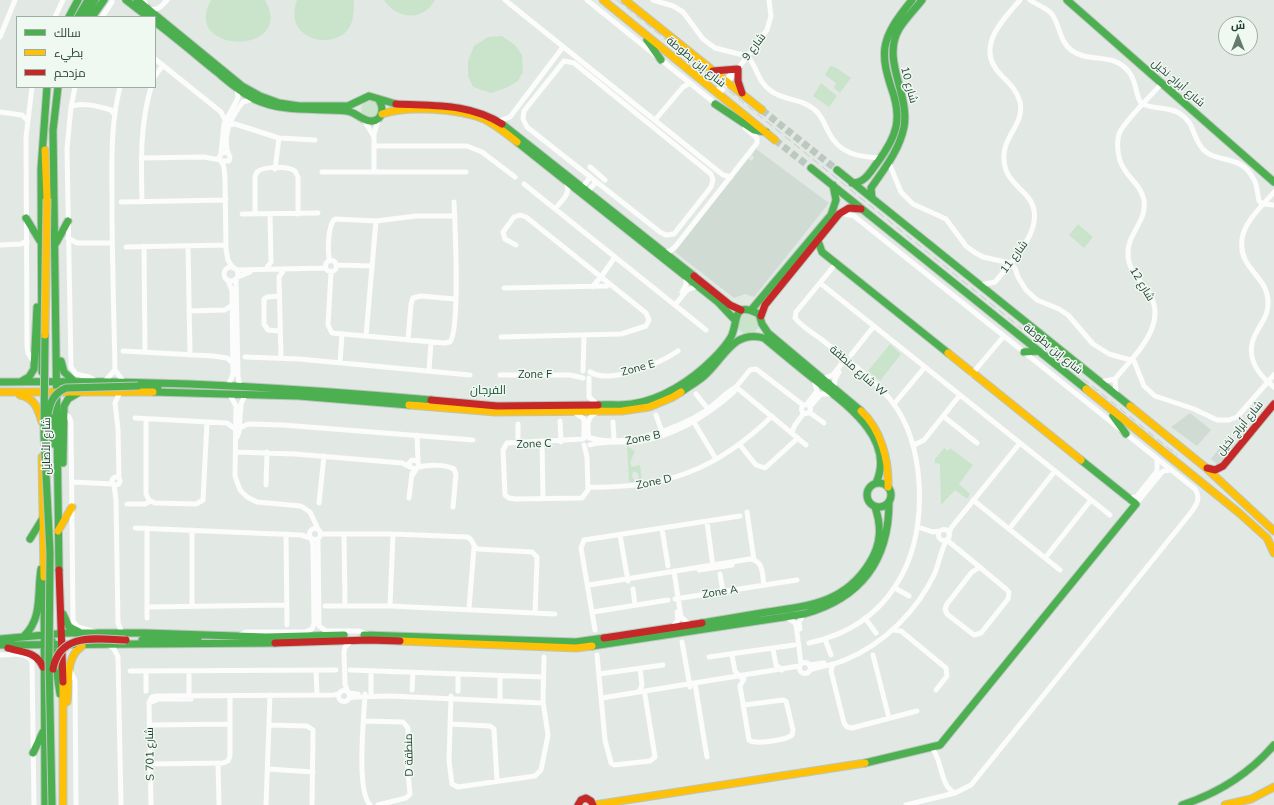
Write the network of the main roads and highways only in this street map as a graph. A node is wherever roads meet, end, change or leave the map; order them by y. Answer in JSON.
{"nodes":[{"id":1,"x":74,"y":0,"type":"edge"},
{"id":2,"x":78,"y":0,"type":"edge"},
{"id":3,"x":88,"y":0,"type":"edge"},
{"id":4,"x":95,"y":0,"type":"edge"},
{"id":5,"x":126,"y":0,"type":"edge"},
{"id":6,"x":603,"y":0,"type":"edge"},
{"id":7,"x":625,"y":0,"type":"edge"},
{"id":8,"x":912,"y":0,"type":"edge"},
{"id":9,"x":922,"y":0,"type":"edge"},
{"id":10,"x":1068,"y":0,"type":"edge"},
{"id":11,"x":108,"y":1,"type":"edge"},
{"id":12,"x":139,"y":1,"type":"edge"},
{"id":13,"x":73,"y":9,"type":"junction"},
{"id":14,"x":97,"y":13,"type":"edge"},
{"id":15,"x":147,"y":14,"type":"edge"},
{"id":16,"x":70,"y":16,"type":"edge"},
{"id":17,"x":79,"y":16,"type":"edge"},
{"id":18,"x":85,"y":16,"type":"edge"},
{"id":19,"x":158,"y":23,"type":"edge"},
{"id":20,"x":642,"y":33,"type":"junction"},
{"id":21,"x":661,"y":60,"type":"road end"},
{"id":22,"x":713,"y":71,"type":"junction"},
{"id":23,"x":47,"y":88,"type":"edge"},
{"id":24,"x":58,"y":89,"type":"edge"},
{"id":25,"x":743,"y":95,"type":"junction"},
{"id":26,"x":362,"y":99,"type":"junction"},
{"id":27,"x":379,"y":100,"type":"junction"},
{"id":28,"x":715,"y":104,"type":"road end"},
{"id":29,"x":762,"y":110,"type":"tunnel mouth"},
{"id":30,"x":380,"y":116,"type":"junction"},
{"id":31,"x":362,"y":117,"type":"junction"},
{"id":32,"x":766,"y":132,"type":"junction"},
{"id":33,"x":43,"y":138,"type":"junction"},
{"id":34,"x":775,"y":140,"type":"tunnel mouth"},
{"id":35,"x":896,"y":142,"type":"junction"},
{"id":36,"x":811,"y":168,"type":"tunnel mouth"},
{"id":37,"x":837,"y":170,"type":"tunnel mouth"},
{"id":38,"x":852,"y":182,"type":"junction"},
{"id":39,"x":1274,"y":182,"type":"edge"},
{"id":40,"x":832,"y":185,"type":"junction"},
{"id":41,"x":584,"y":191,"type":"junction"},
{"id":42,"x":872,"y":198,"type":"junction"},
{"id":43,"x":862,"y":209,"type":"junction"},
{"id":44,"x":26,"y":218,"type":"road end"},
{"id":45,"x":68,"y":222,"type":"road end"},
{"id":46,"x":40,"y":241,"type":"junction"},
{"id":47,"x":818,"y":241,"type":"junction"},
{"id":48,"x":55,"y":247,"type":"junction"},
{"id":49,"x":40,"y":276,"type":"junction"},
{"id":50,"x":752,"y":309,"type":"junction"},
{"id":51,"x":741,"y":310,"type":"junction"},
{"id":52,"x":760,"y":316,"type":"junction"},
{"id":53,"x":734,"y":322,"type":"junction"},
{"id":54,"x":762,"y":324,"type":"junction"},
{"id":55,"x":750,"y":336,"type":"junction"},
{"id":56,"x":1038,"y":351,"type":"junction"},
{"id":57,"x":1024,"y":352,"type":"road end"},
{"id":58,"x":57,"y":356,"type":"junction"},
{"id":59,"x":20,"y":381,"type":"junction"},
{"id":60,"x":42,"y":381,"type":"junction"},
{"id":61,"x":58,"y":381,"type":"junction"},
{"id":62,"x":76,"y":381,"type":"junction"},
{"id":63,"x":0,"y":382,"type":"edge"},
{"id":64,"x":266,"y":388,"type":"junction"},
{"id":65,"x":834,"y":391,"type":"junction"},
{"id":66,"x":41,"y":392,"type":"junction"},
{"id":67,"x":54,"y":392,"type":"junction"},
{"id":68,"x":79,"y":392,"type":"junction"},
{"id":69,"x":0,"y":393,"type":"edge"},
{"id":70,"x":1095,"y":397,"type":"junction"},
{"id":71,"x":1274,"y":404,"type":"edge"},
{"id":72,"x":601,"y":408,"type":"junction"},
{"id":73,"x":573,"y":409,"type":"junction"},
{"id":74,"x":42,"y":422,"type":"junction"},
{"id":75,"x":1126,"y":434,"type":"road end"},
{"id":76,"x":46,"y":465,"type":"junction"},
{"id":77,"x":1223,"y":466,"type":"junction"},
{"id":78,"x":1205,"y":467,"type":"junction"},
{"id":79,"x":58,"y":476,"type":"junction"},
{"id":80,"x":876,"y":483,"type":"junction"},
{"id":81,"x":1226,"y":485,"type":"junction"},
{"id":82,"x":888,"y":487,"type":"junction"},
{"id":83,"x":889,"y":502,"type":"junction"},
{"id":84,"x":72,"y":507,"type":"road end"},
{"id":85,"x":875,"y":507,"type":"junction"},
{"id":86,"x":43,"y":518,"type":"junction"},
{"id":87,"x":58,"y":531,"type":"junction"},
{"id":88,"x":1274,"y":531,"type":"edge"},
{"id":89,"x":30,"y":539,"type":"dead end"},
{"id":90,"x":1274,"y":553,"type":"edge"},
{"id":91,"x":44,"y":558,"type":"junction"},
{"id":92,"x":61,"y":606,"type":"junction"},
{"id":93,"x":737,"y":621,"type":"junction"},
{"id":94,"x":62,"y":633,"type":"junction"},
{"id":95,"x":83,"y":633,"type":"junction"},
{"id":96,"x":45,"y":634,"type":"junction"},
{"id":97,"x":24,"y":636,"type":"junction"},
{"id":98,"x":266,"y":637,"type":"junction"},
{"id":99,"x":0,"y":639,"type":"edge"},
{"id":100,"x":2,"y":645,"type":"edge"},
{"id":101,"x":84,"y":645,"type":"junction"},
{"id":102,"x":45,"y":646,"type":"junction"},
{"id":103,"x":54,"y":646,"type":"junction"},
{"id":104,"x":62,"y":646,"type":"junction"},
{"id":105,"x":44,"y":672,"type":"junction"},
{"id":106,"x":50,"y":707,"type":"junction"},
{"id":107,"x":64,"y":710,"type":"junction"},
{"id":108,"x":44,"y":730,"type":"junction"},
{"id":109,"x":1274,"y":745,"type":"edge"},
{"id":110,"x":33,"y":753,"type":"road end"},
{"id":111,"x":1274,"y":788,"type":"edge"},
{"id":112,"x":45,"y":805,"type":"edge"},
{"id":113,"x":52,"y":805,"type":"edge"},
{"id":114,"x":63,"y":805,"type":"edge"},
{"id":115,"x":578,"y":805,"type":"edge"},
{"id":116,"x":594,"y":805,"type":"edge"},
{"id":117,"x":1182,"y":805,"type":"edge"},
{"id":118,"x":1225,"y":805,"type":"edge"}],
"edges":[{"from":1,"to":13,"type":"main road"},
{"from":2,"to":13,"type":"main road"},
{"from":3,"to":17,"type":"main road"},
{"from":4,"to":18,"type":"main road"},
{"from":5,"to":15,"type":"main road"},
{"from":6,"to":20,"type":"main road","name":"شارع إبن بطوطة"},
{"from":7,"to":22,"type":"main road","name":"شارع إبن بطوطة"},
{"from":8,"to":35,"type":"main road","name":"شارع 10"},
{"from":9,"to":35,"type":"main road","name":"شارع 10"},
{"from":10,"to":39,"type":"main road","name":"شارع أبراج نخيل"},
{"from":11,"to":14,"type":"main road"},
{"from":12,"to":15,"type":"main road"},
{"from":13,"to":16,"type":"main road"},
{"from":19,"to":26,"type":"main road"},
{"from":19,"to":31,"type":"main road"},
{"from":20,"to":21,"type":"main road"},
{"from":20,"to":32,"type":"main road","name":"شارع إبن بطوطة"},
{"from":22,"to":25,"type":"main road","name":"شارع إبن بطوطة"},
{"from":22,"to":25,"type":"main road"},
{"from":23,"to":33,"type":"main road","name":"شارع الأصايل"},
{"from":24,"to":48,"type":"main road"},
{"from":25,"to":29,"type":"main road","name":"شارع إبن بطوطة"},
{"from":26,"to":27,"type":"main road"},
{"from":26,"to":31,"type":"main road"},
{"from":27,"to":30,"type":"main road"},
{"from":27,"to":41,"type":"main road"},
{"from":28,"to":32,"type":"main road"},
{"from":30,"to":31,"type":"main road"},
{"from":30,"to":41,"type":"main road"},
{"from":32,"to":34,"type":"main road","name":"شارع إبن بطوطة"},
{"from":33,"to":46,"type":"main road","name":"شارع الأصايل"},
{"from":33,"to":76,"type":"main road","bridge":true},
{"from":35,"to":38,"type":"main road","name":"شارع 10"},
{"from":35,"to":42,"type":"main road","name":"شارع 10"},
{"from":36,"to":40,"type":"main road","name":"شارع إبن بطوطة"},
{"from":37,"to":38,"type":"main road","name":"شارع إبن بطوطة"},
{"from":38,"to":42,"type":"main road","name":"شارع إبن بطوطة"},
{"from":40,"to":43,"type":"main road","name":"شارع إبن بطوطة"},
{"from":40,"to":50,"type":"main road"},
{"from":41,"to":51,"type":"main road"},
{"from":41,"to":53,"type":"main road"},
{"from":42,"to":78,"type":"main road","name":"شارع إبن بطوطة"},
{"from":43,"to":47,"type":"main road"},
{"from":43,"to":56,"type":"main road","name":"شارع إبن بطوطة"},
{"from":44,"to":46,"type":"main road"},
{"from":45,"to":48,"type":"main road"},
{"from":46,"to":49,"type":"main road","name":"شارع الأصايل"},
{"from":47,"to":52,"type":"main road"},
{"from":47,"to":116,"type":"main road"},
{"from":48,"to":58,"type":"main road"},
{"from":49,"to":59,"type":"main road"},
{"from":49,"to":60,"type":"main road","name":"شارع الأصايل"},
{"from":50,"to":51,"type":"main road"},
{"from":50,"to":52,"type":"main road"},
{"from":51,"to":53,"type":"main road"},
{"from":52,"to":54,"type":"main road"},
{"from":53,"to":55,"type":"main road"},
{"from":53,"to":72,"type":"main road"},
{"from":54,"to":55,"type":"main road"},
{"from":54,"to":65,"type":"main road"},
{"from":55,"to":65,"type":"main road"},
{"from":55,"to":72,"type":"main road"},
{"from":56,"to":57,"type":"main road"},
{"from":56,"to":70,"type":"main road","name":"شارع إبن بطوطة"},
{"from":58,"to":61,"type":"main road"},
{"from":58,"to":62,"type":"main road"},
{"from":59,"to":60,"type":"main road"},
{"from":59,"to":63,"type":"main road"},
{"from":60,"to":61,"type":"main road"},
{"from":60,"to":66,"type":"main road","name":"شارع الأصايل"},
{"from":60,"to":67,"type":"main road"},
{"from":61,"to":62,"type":"main road"},
{"from":61,"to":67,"type":"main road"},
{"from":62,"to":64,"type":"main road"},
{"from":64,"to":73,"type":"main road"},
{"from":64,"to":76,"type":"main road","bridge":true},
{"from":65,"to":80,"type":"main road"},
{"from":65,"to":82,"type":"main road"},
{"from":66,"to":67,"type":"main road"},
{"from":66,"to":69,"type":"main road"},
{"from":66,"to":74,"type":"main road","name":"شارع الأصايل"},
{"from":67,"to":68,"type":"main road"},
{"from":67,"to":79,"type":"main road"},
{"from":68,"to":73,"type":"main road"},
{"from":68,"to":79,"type":"main road"},
{"from":69,"to":74,"type":"main road"},
{"from":70,"to":75,"type":"main road"},
{"from":70,"to":90,"type":"main road","name":"شارع إبن بطوطة"},
{"from":71,"to":77,"type":"main road","name":"شارع أبراج نخيل"},
{"from":72,"to":73,"type":"main road"},
{"from":74,"to":86,"type":"main road","name":"شارع الأصايل"},
{"from":76,"to":106,"type":"main road","bridge":true},
{"from":77,"to":78,"type":"main road","name":"شارع أبراج نخيل"},
{"from":77,"to":81,"type":"main road","name":"شارع أبراج نخيل"},
{"from":78,"to":81,"type":"main road","name":"شارع إبن بطوطة"},
{"from":79,"to":87,"type":"main road","name":"شارع الأصايل"},
{"from":80,"to":82,"type":"main road"},
{"from":80,"to":85,"type":"main road"},
{"from":81,"to":88,"type":"main road","name":"شارع إبن بطوطة"},
{"from":82,"to":83,"type":"main road"},
{"from":83,"to":85,"type":"main road"},
{"from":83,"to":93,"type":"main road"},
{"from":84,"to":87,"type":"main road"},
{"from":85,"to":93,"type":"main road"},
{"from":86,"to":89,"type":"main road"},
{"from":86,"to":91,"type":"main road","name":"شارع الأصايل"},
{"from":87,"to":92,"type":"main road","name":"شارع الأصايل"},
{"from":91,"to":96,"type":"main road","name":"شارع الأصايل"},
{"from":91,"to":97,"type":"main road"},
{"from":92,"to":94,"type":"main road","name":"شارع الأصايل"},
{"from":92,"to":95,"type":"main road"},
{"from":93,"to":98,"type":"main road"},
{"from":93,"to":101,"type":"main road"},
{"from":94,"to":95,"type":"main road"},
{"from":94,"to":96,"type":"main road"},
{"from":94,"to":104,"type":"main road","name":"شارع الأصايل"},
{"from":95,"to":98,"type":"main road"},
{"from":96,"to":97,"type":"main road"},
{"from":96,"to":102,"type":"main road","name":"شارع الأصايل"},
{"from":96,"to":103,"type":"main road"},
{"from":97,"to":99,"type":"main road"},
{"from":98,"to":106,"type":"main road","bridge":true},
{"from":100,"to":102,"type":"main road"},
{"from":100,"to":105,"type":"main road"},
{"from":101,"to":104,"type":"main road"},
{"from":101,"to":107,"type":"main road"},
{"from":102,"to":103,"type":"main road"},
{"from":102,"to":105,"type":"main road","name":"شارع الأصايل"},
{"from":103,"to":104,"type":"main road"},
{"from":103,"to":107,"type":"main road"},
{"from":104,"to":107,"type":"main road","name":"شارع الأصايل"},
{"from":105,"to":108,"type":"main road","name":"شارع الأصايل"},
{"from":106,"to":113,"type":"main road","bridge":true},
{"from":107,"to":114,"type":"main road","name":"شارع الأصايل"},
{"from":108,"to":110,"type":"main road"},
{"from":108,"to":112,"type":"main road","name":"شارع الأصايل"},
{"from":109,"to":117,"type":"main road"},
{"from":111,"to":118,"type":"main road"},
{"from":115,"to":116,"type":"main road"}]}
